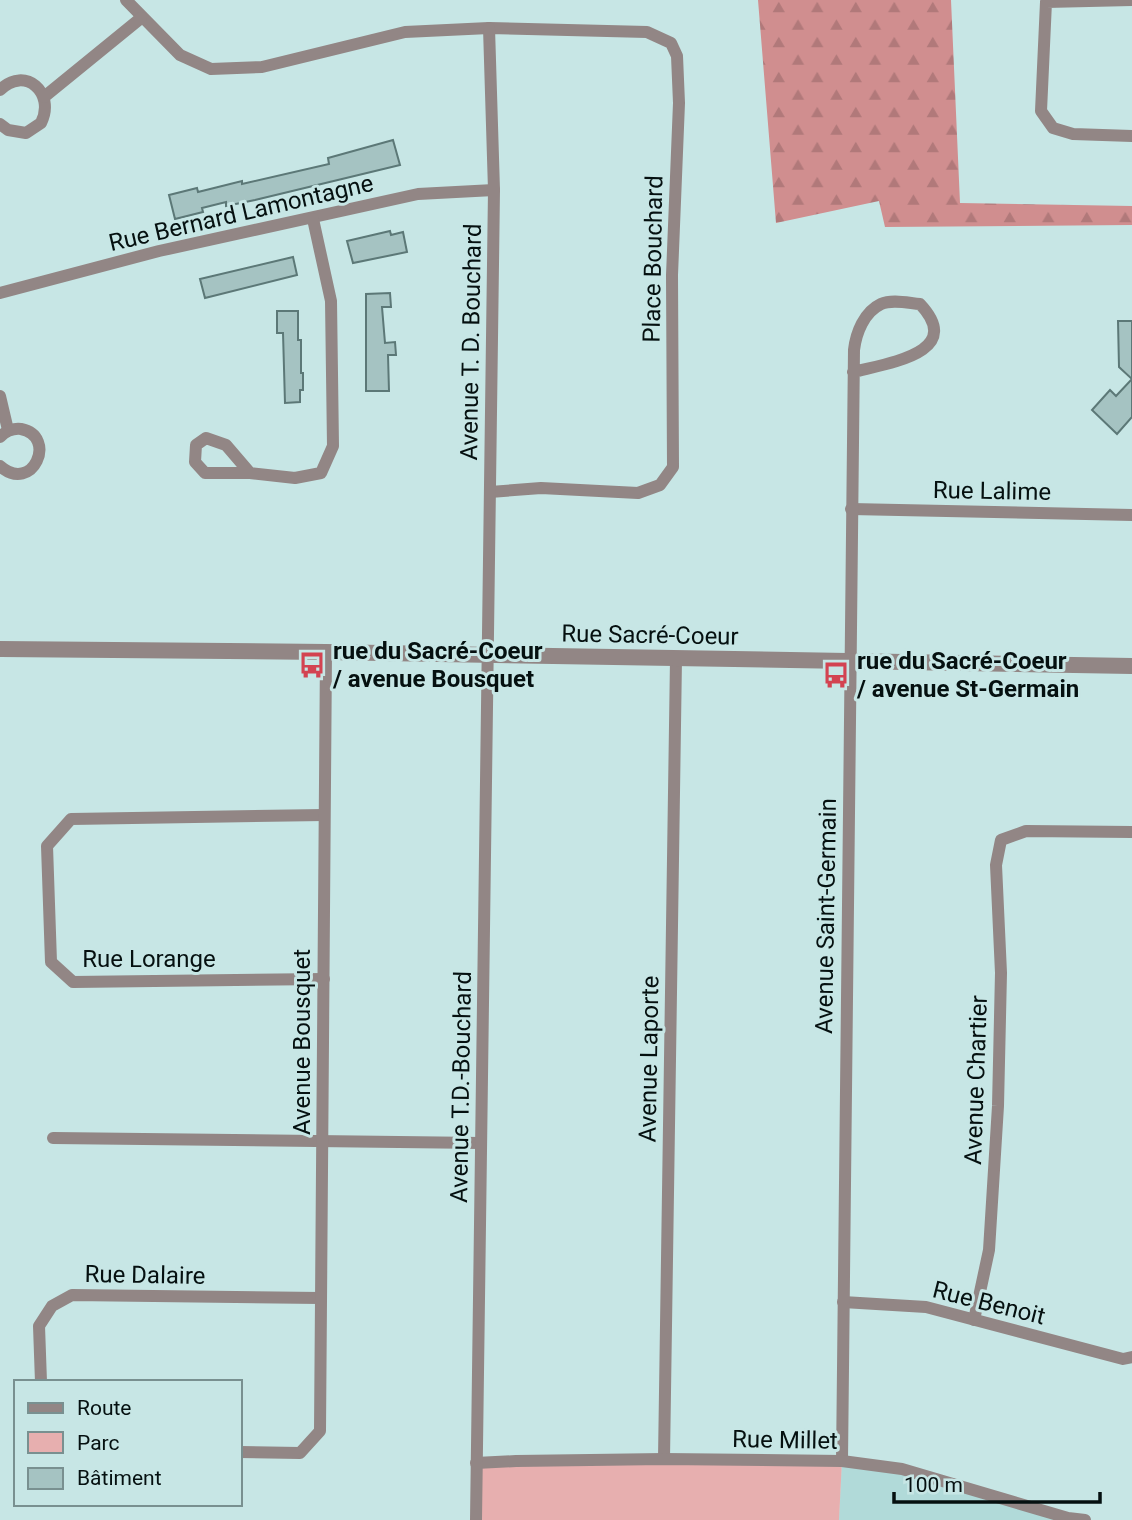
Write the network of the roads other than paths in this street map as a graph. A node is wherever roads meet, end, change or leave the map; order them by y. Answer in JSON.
{"nodes":[{"id":1,"x":126,"y":0,"type":"edge"},
{"id":2,"x":1132,"y":0,"type":"edge"},
{"id":3,"x":141,"y":18,"type":"junction"},
{"id":4,"x":489,"y":28,"type":"junction"},
{"id":5,"x":0,"y":90,"type":"edge"},
{"id":6,"x":44,"y":97,"type":"junction"},
{"id":7,"x":0,"y":124,"type":"edge"},
{"id":8,"x":1132,"y":136,"type":"edge"},
{"id":9,"x":494,"y":190,"type":"junction"},
{"id":10,"x":313,"y":219,"type":"junction"},
{"id":11,"x":0,"y":293,"type":"edge"},
{"id":12,"x":853,"y":372,"type":"junction"},
{"id":13,"x":0,"y":396,"type":"edge"},
{"id":14,"x":4,"y":434,"type":"edge"},
{"id":15,"x":0,"y":466,"type":"edge"},
{"id":16,"x":250,"y":473,"type":"dead end"},
{"id":17,"x":489,"y":492,"type":"junction"},
{"id":18,"x":851,"y":509,"type":"junction"},
{"id":19,"x":1132,"y":515,"type":"edge"},
{"id":20,"x":0,"y":649,"type":"edge"},
{"id":21,"x":326,"y":652,"type":"junction"},
{"id":22,"x":489,"y":656,"type":"junction"},
{"id":23,"x":676,"y":659,"type":"junction"},
{"id":24,"x":850,"y":661,"type":"junction"},
{"id":25,"x":1132,"y":666,"type":"edge"},
{"id":26,"x":324,"y":815,"type":"junction"},
{"id":27,"x":1132,"y":832,"type":"edge"},
{"id":28,"x":324,"y":979,"type":"junction"},
{"id":29,"x":53,"y":1138,"type":"dead end"},
{"id":30,"x":323,"y":1140,"type":"junction"},
{"id":31,"x":481,"y":1143,"type":"junction"},
{"id":32,"x":320,"y":1298,"type":"junction"},
{"id":33,"x":843,"y":1302,"type":"junction"},
{"id":34,"x":974,"y":1320,"type":"junction"},
{"id":35,"x":1128,"y":1358,"type":"edge"},
{"id":36,"x":41,"y":1380,"type":"edge"},
{"id":37,"x":242,"y":1452,"type":"edge"},
{"id":38,"x":664,"y":1459,"type":"junction"},
{"id":39,"x":842,"y":1461,"type":"junction"},
{"id":40,"x":476,"y":1463,"type":"junction"},
{"id":41,"x":477,"y":1520,"type":"edge"},
{"id":42,"x":1085,"y":1520,"type":"edge"}],
"edges":[{"from":1,"to":3,"type":"street","name":"Place Bouchard"},
{"from":2,"to":8,"type":"street"},
{"from":3,"to":4,"type":"street","name":"Place Bouchard"},
{"from":3,"to":6,"type":"street"},
{"from":4,"to":9,"type":"street","name":"Avenue T. D. Bouchard"},
{"from":4,"to":17,"type":"street","name":"Place Bouchard"},
{"from":5,"to":6,"type":"street"},
{"from":6,"to":7,"type":"street"},
{"from":9,"to":10,"type":"street","name":"Rue Bernard Lamontagne"},
{"from":9,"to":17,"type":"street","name":"Avenue T. D. Bouchard"},
{"from":10,"to":11,"type":"street","name":"Rue Bernard Lamontagne"},
{"from":10,"to":16,"type":"street"},
{"from":12,"to":12,"type":"street","name":"Avenue Saint-Germain"},
{"from":12,"to":18,"type":"street","name":"Avenue Saint-Germain"},
{"from":13,"to":14,"type":"street"},
{"from":14,"to":15,"type":"street"},
{"from":17,"to":22,"type":"street","name":"Avenue T. D. Bouchard"},
{"from":18,"to":19,"type":"street","name":"Rue Lalime"},
{"from":18,"to":24,"type":"street","name":"Avenue Saint-Germain"},
{"from":20,"to":21,"type":"street","name":"Rue Sacré-Coeur"},
{"from":21,"to":22,"type":"street","name":"Rue Sacré-Coeur"},
{"from":21,"to":26,"type":"street","name":"Avenue Bousquet"},
{"from":22,"to":23,"type":"street","name":"Rue Sacré-Coeur"},
{"from":22,"to":31,"type":"street","name":"Avenue T.D.-Bouchard"},
{"from":23,"to":24,"type":"street","name":"Rue Sacré-Coeur"},
{"from":23,"to":38,"type":"street","name":"Avenue Laporte"},
{"from":24,"to":25,"type":"street","name":"Rue Sacré-Coeur"},
{"from":24,"to":33,"type":"street","name":"Avenue Saint-Germain"},
{"from":26,"to":28,"type":"street","name":"Avenue Bousquet"},
{"from":26,"to":28,"type":"street","name":"Rue Lorange"},
{"from":27,"to":34,"type":"street","name":"Avenue Chartier"},
{"from":28,"to":30,"type":"street","name":"Avenue Bousquet"},
{"from":29,"to":30,"type":"street"},
{"from":30,"to":31,"type":"street"},
{"from":30,"to":32,"type":"street","name":"Avenue Bousquet"},
{"from":31,"to":40,"type":"street","name":"Avenue T.D.-Bouchard"},
{"from":32,"to":36,"type":"street","name":"Rue Dalaire"},
{"from":32,"to":37,"type":"street","name":"Avenue Bousquet"},
{"from":33,"to":34,"type":"street","name":"Rue Benoit"},
{"from":33,"to":39,"type":"street","name":"Avenue Saint-Germain"},
{"from":34,"to":35,"type":"street","name":"Rue Benoit"},
{"from":38,"to":39,"type":"street","name":"Rue Millet"},
{"from":38,"to":40,"type":"street","name":"Rue Millet"},
{"from":39,"to":42,"type":"street","name":"Rue Millet"},
{"from":40,"to":41,"type":"street","name":"Avenue T.D.-Bouchard"}]}
